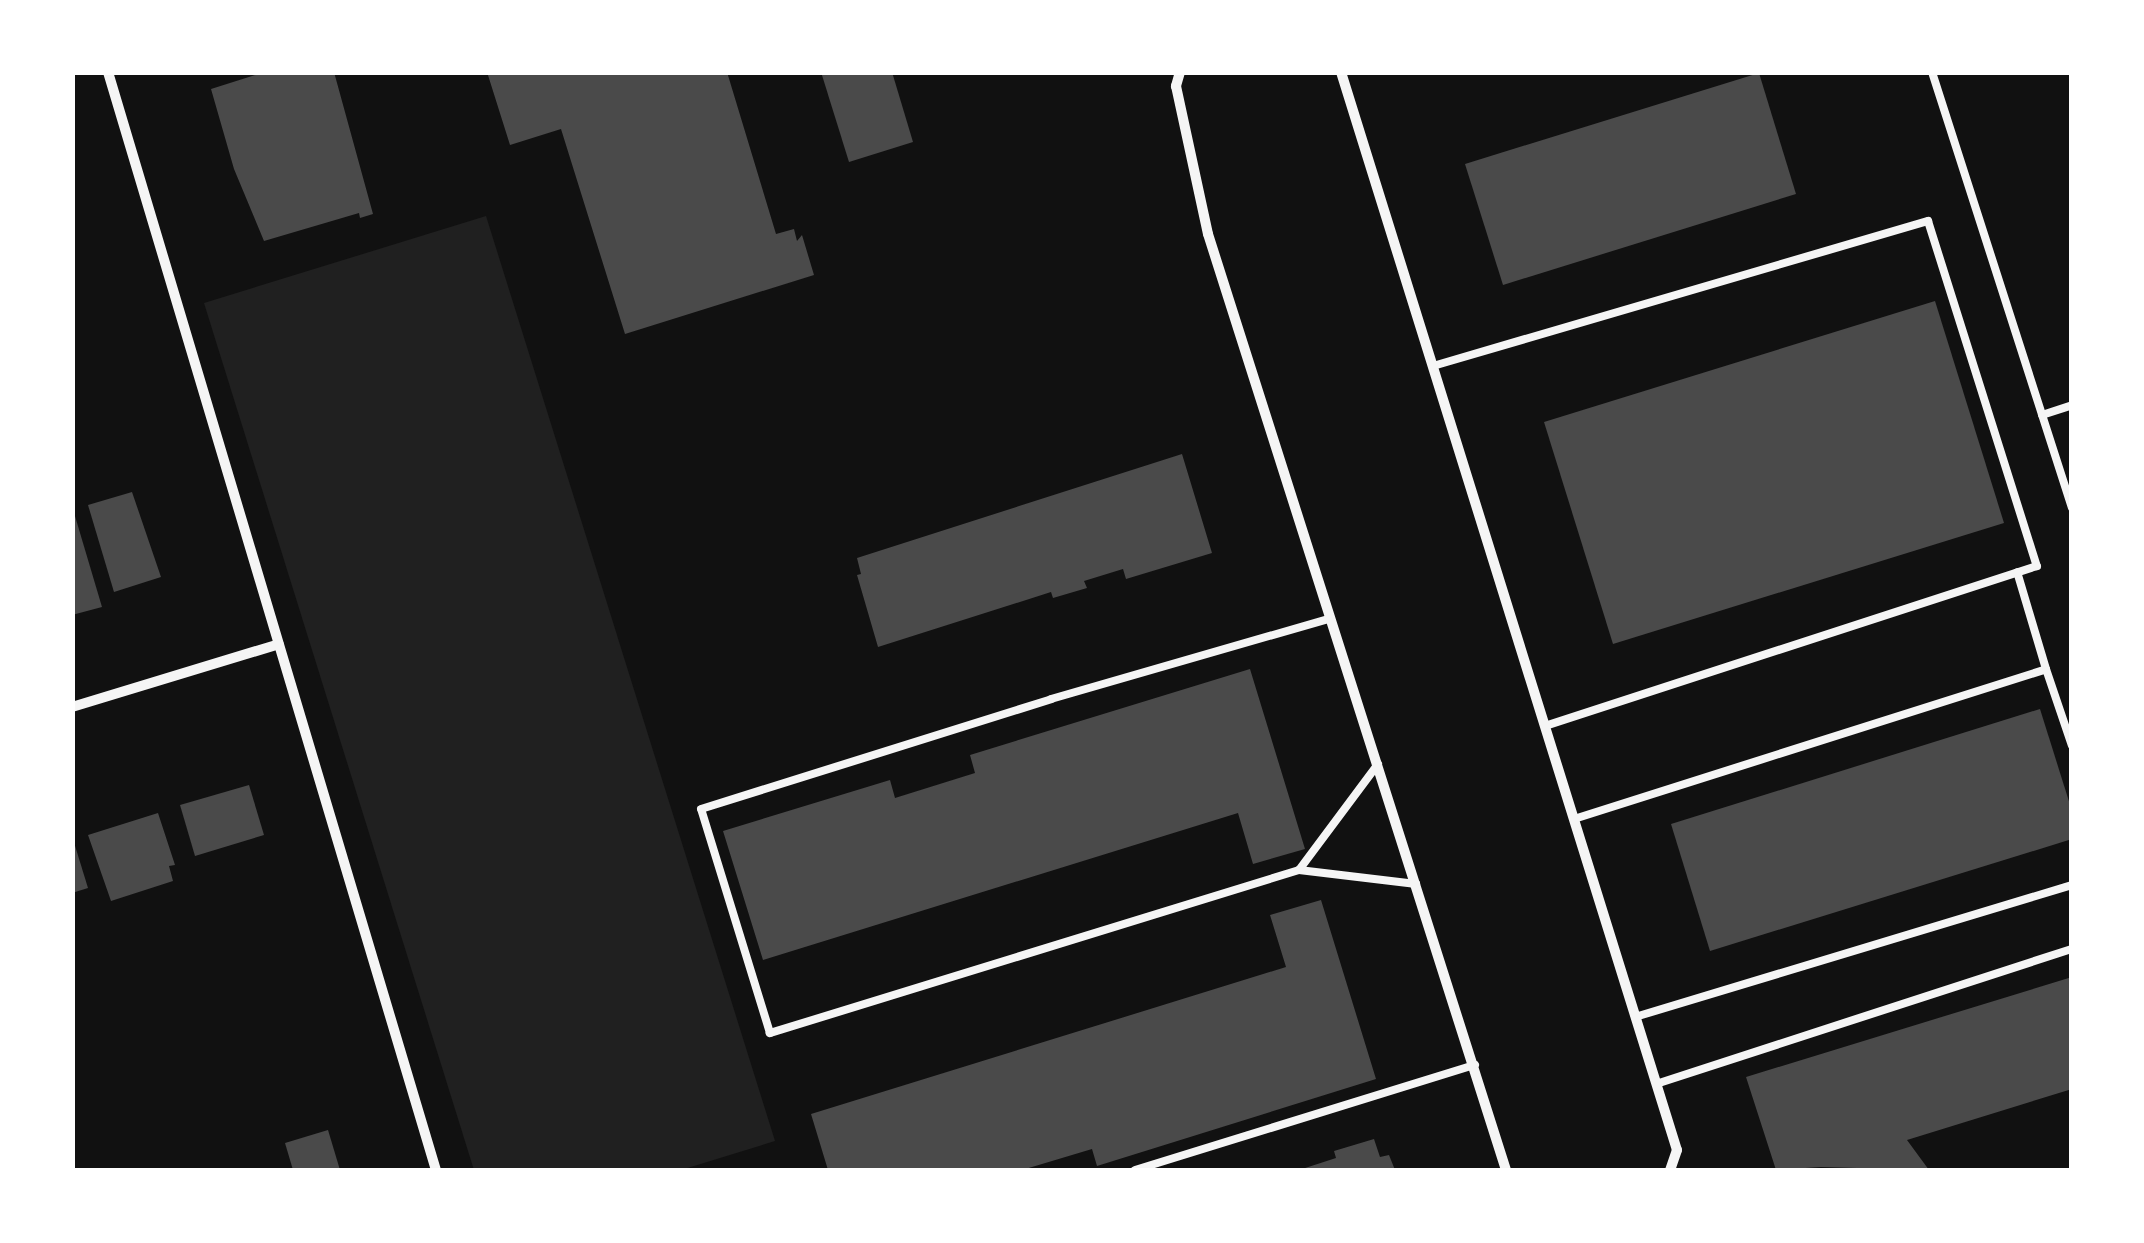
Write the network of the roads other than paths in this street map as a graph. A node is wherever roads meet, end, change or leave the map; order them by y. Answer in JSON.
{"nodes":[{"id":1,"x":108,"y":72,"type":"edge"},
{"id":2,"x":1180,"y":72,"type":"edge"},
{"id":3,"x":1341,"y":72,"type":"edge"},
{"id":4,"x":1932,"y":72,"type":"edge"},
{"id":5,"x":1433,"y":366,"type":"junction"},
{"id":6,"x":2072,"y":405,"type":"edge"},
{"id":7,"x":2042,"y":415,"type":"junction"},
{"id":8,"x":2072,"y":508,"type":"edge"},
{"id":9,"x":2018,"y":572,"type":"junction"},
{"id":10,"x":1331,"y":618,"type":"junction"},
{"id":11,"x":279,"y":644,"type":"junction"},
{"id":12,"x":2046,"y":670,"type":"junction"},
{"id":13,"x":72,"y":706,"type":"edge"},
{"id":14,"x":1546,"y":726,"type":"junction"},
{"id":15,"x":2072,"y":746,"type":"edge"},
{"id":16,"x":1378,"y":764,"type":"junction"},
{"id":17,"x":1574,"y":819,"type":"junction"},
{"id":18,"x":1300,"y":870,"type":"junction"},
{"id":19,"x":1416,"y":884,"type":"junction"},
{"id":20,"x":2072,"y":885,"type":"edge"},
{"id":21,"x":2072,"y":949,"type":"edge"},
{"id":22,"x":1636,"y":1017,"type":"junction"},
{"id":23,"x":1475,"y":1065,"type":"junction"},
{"id":24,"x":1656,"y":1084,"type":"junction"},
{"id":25,"x":436,"y":1170,"type":"edge"},
{"id":26,"x":1135,"y":1170,"type":"edge"},
{"id":27,"x":1506,"y":1170,"type":"edge"},
{"id":28,"x":1670,"y":1170,"type":"edge"}],
"edges":[{"from":1,"to":11,"type":"street"},
{"from":2,"to":10,"type":"street"},
{"from":3,"to":5,"type":"street"},
{"from":4,"to":7,"type":"lane"},
{"from":5,"to":9,"type":"lane"},
{"from":5,"to":14,"type":"street"},
{"from":6,"to":7,"type":"lane"},
{"from":7,"to":8,"type":"lane"},
{"from":9,"to":12,"type":"lane"},
{"from":9,"to":14,"type":"lane"},
{"from":10,"to":16,"type":"street"},
{"from":10,"to":18,"type":"lane"},
{"from":11,"to":13,"type":"street"},
{"from":11,"to":25,"type":"street"},
{"from":12,"to":15,"type":"lane"},
{"from":12,"to":17,"type":"lane"},
{"from":14,"to":17,"type":"street"},
{"from":16,"to":18,"type":"lane"},
{"from":16,"to":19,"type":"street"},
{"from":17,"to":22,"type":"street"},
{"from":18,"to":19,"type":"lane"},
{"from":19,"to":23,"type":"street"},
{"from":20,"to":22,"type":"lane"},
{"from":21,"to":24,"type":"lane"},
{"from":22,"to":24,"type":"street"},
{"from":23,"to":26,"type":"lane"},
{"from":23,"to":27,"type":"street"},
{"from":24,"to":28,"type":"street"}]}
